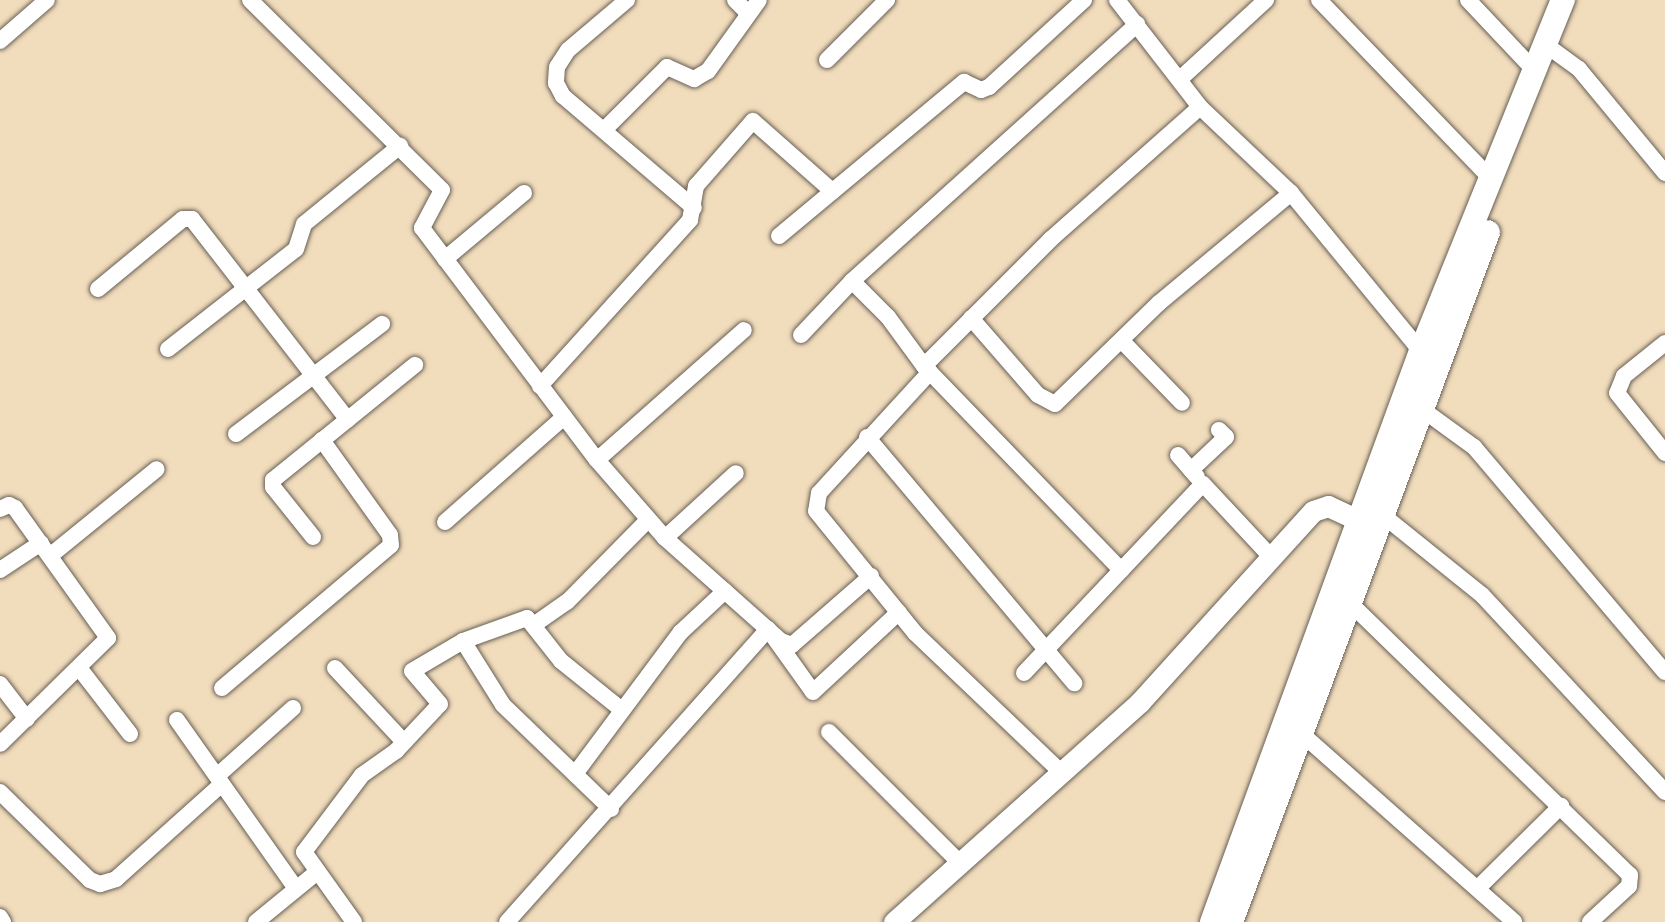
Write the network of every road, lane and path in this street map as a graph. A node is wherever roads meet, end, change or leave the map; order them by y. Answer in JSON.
{"nodes":[{"id":1,"x":47,"y":0,"type":"edge"},
{"id":2,"x":250,"y":0,"type":"edge"},
{"id":3,"x":627,"y":0,"type":"edge"},
{"id":4,"x":735,"y":0,"type":"edge"},
{"id":5,"x":759,"y":0,"type":"edge"},
{"id":6,"x":887,"y":0,"type":"edge"},
{"id":7,"x":1084,"y":0,"type":"edge"},
{"id":8,"x":1118,"y":0,"type":"edge"},
{"id":9,"x":1266,"y":0,"type":"edge"},
{"id":10,"x":1319,"y":0,"type":"edge"},
{"id":11,"x":1468,"y":0,"type":"edge"},
{"id":12,"x":1563,"y":0,"type":"edge"},
{"id":13,"x":1581,"y":0,"type":"edge"},
{"id":14,"x":748,"y":13,"type":"junction"},
{"id":15,"x":1137,"y":24,"type":"junction"},
{"id":16,"x":0,"y":41,"type":"edge"},
{"id":17,"x":1553,"y":49,"type":"junction"},
{"id":18,"x":827,"y":60,"type":"dead end"},
{"id":19,"x":1535,"y":71,"type":"junction"},
{"id":20,"x":1180,"y":79,"type":"junction"},
{"id":21,"x":1200,"y":107,"type":"junction"},
{"id":22,"x":604,"y":130,"type":"junction"},
{"id":23,"x":400,"y":146,"type":"junction"},
{"id":24,"x":1665,"y":173,"type":"edge"},
{"id":25,"x":1491,"y":179,"type":"junction"},
{"id":26,"x":832,"y":191,"type":"junction"},
{"id":27,"x":524,"y":193,"type":"dead end"},
{"id":28,"x":1291,"y":193,"type":"junction"},
{"id":29,"x":694,"y":208,"type":"junction"},
{"id":30,"x":779,"y":236,"type":"dead end"},
{"id":31,"x":445,"y":260,"type":"junction"},
{"id":32,"x":852,"y":281,"type":"junction"},
{"id":33,"x":247,"y":287,"type":"junction"},
{"id":34,"x":97,"y":289,"type":"dead end"},
{"id":35,"x":971,"y":318,"type":"junction"},
{"id":36,"x":382,"y":324,"type":"dead end"},
{"id":37,"x":744,"y":330,"type":"dead end"},
{"id":38,"x":801,"y":335,"type":"dead end"},
{"id":39,"x":1122,"y":341,"type":"junction"},
{"id":40,"x":1665,"y":342,"type":"edge"},
{"id":41,"x":168,"y":349,"type":"dead end"},
{"id":42,"x":1421,"y":351,"type":"junction"},
{"id":43,"x":415,"y":365,"type":"dead end"},
{"id":44,"x":927,"y":369,"type":"junction"},
{"id":45,"x":314,"y":375,"type":"junction"},
{"id":46,"x":540,"y":386,"type":"junction"},
{"id":47,"x":1182,"y":403,"type":"dead end"},
{"id":48,"x":1423,"y":410,"type":"junction"},
{"id":49,"x":564,"y":417,"type":"junction"},
{"id":50,"x":348,"y":420,"type":"junction"},
{"id":51,"x":1219,"y":430,"type":"dead end"},
{"id":52,"x":236,"y":434,"type":"dead end"},
{"id":53,"x":867,"y":436,"type":"junction"},
{"id":54,"x":322,"y":440,"type":"junction"},
{"id":55,"x":1665,"y":453,"type":"edge"},
{"id":56,"x":1178,"y":455,"type":"dead end"},
{"id":57,"x":597,"y":460,"type":"junction"},
{"id":58,"x":157,"y":468,"type":"dead end"},
{"id":59,"x":1191,"y":470,"type":"junction"},
{"id":60,"x":736,"y":474,"type":"dead end"},
{"id":61,"x":1203,"y":484,"type":"junction"},
{"id":62,"x":2,"y":504,"type":"edge"},
{"id":63,"x":1385,"y":517,"type":"junction"},
{"id":64,"x":648,"y":520,"type":"junction"},
{"id":65,"x":1358,"y":520,"type":"junction"},
{"id":66,"x":445,"y":522,"type":"dead end"},
{"id":67,"x":313,"y":537,"type":"dead end"},
{"id":68,"x":664,"y":538,"type":"junction"},
{"id":69,"x":46,"y":549,"type":"junction"},
{"id":70,"x":1271,"y":557,"type":"junction"},
{"id":71,"x":0,"y":570,"type":"edge"},
{"id":72,"x":1121,"y":570,"type":"junction"},
{"id":73,"x":871,"y":576,"type":"junction"},
{"id":74,"x":725,"y":591,"type":"junction"},
{"id":75,"x":1352,"y":605,"type":"junction"},
{"id":76,"x":899,"y":612,"type":"junction"},
{"id":77,"x":535,"y":624,"type":"junction"},
{"id":78,"x":768,"y":629,"type":"junction"},
{"id":79,"x":463,"y":641,"type":"junction"},
{"id":80,"x":1044,"y":652,"type":"junction"},
{"id":81,"x":335,"y":668,"type":"dead end"},
{"id":82,"x":80,"y":669,"type":"junction"},
{"id":83,"x":1665,"y":672,"type":"edge"},
{"id":84,"x":1024,"y":673,"type":"dead end"},
{"id":85,"x":1073,"y":683,"type":"dead end"},
{"id":86,"x":0,"y":684,"type":"edge"},
{"id":87,"x":222,"y":688,"type":"dead end"},
{"id":88,"x":293,"y":708,"type":"dead end"},
{"id":89,"x":622,"y":709,"type":"junction"},
{"id":90,"x":27,"y":719,"type":"junction"},
{"id":91,"x":177,"y":720,"type":"dead end"},
{"id":92,"x":830,"y":732,"type":"dead end"},
{"id":93,"x":130,"y":734,"type":"dead end"},
{"id":94,"x":1303,"y":735,"type":"junction"},
{"id":95,"x":404,"y":742,"type":"junction"},
{"id":96,"x":0,"y":744,"type":"edge"},
{"id":97,"x":575,"y":774,"type":"junction"},
{"id":98,"x":1063,"y":774,"type":"junction"},
{"id":99,"x":220,"y":780,"type":"junction"},
{"id":100,"x":0,"y":792,"type":"edge"},
{"id":101,"x":1665,"y":792,"type":"edge"},
{"id":102,"x":1561,"y":806,"type":"junction"},
{"id":103,"x":611,"y":809,"type":"junction"},
{"id":104,"x":962,"y":865,"type":"junction"},
{"id":105,"x":317,"y":872,"type":"junction"},
{"id":106,"x":295,"y":887,"type":"junction"},
{"id":107,"x":1478,"y":888,"type":"junction"},
{"id":108,"x":0,"y":917,"type":"edge"},
{"id":109,"x":3,"y":922,"type":"edge"},
{"id":110,"x":256,"y":922,"type":"edge"},
{"id":111,"x":354,"y":922,"type":"edge"},
{"id":112,"x":507,"y":922,"type":"edge"},
{"id":113,"x":894,"y":922,"type":"edge"},
{"id":114,"x":1212,"y":922,"type":"edge"},
{"id":115,"x":1231,"y":922,"type":"edge"},
{"id":116,"x":1514,"y":922,"type":"edge"},
{"id":117,"x":1590,"y":922,"type":"edge"}],
"edges":[{"from":1,"to":16,"type":"street"},
{"from":2,"to":23,"type":"street"},
{"from":3,"to":22,"type":"street"},
{"from":4,"to":14,"type":"street"},
{"from":5,"to":14,"type":"street"},
{"from":6,"to":18,"type":"street"},
{"from":7,"to":26,"type":"street"},
{"from":8,"to":15,"type":"street"},
{"from":9,"to":20,"type":"street"},
{"from":10,"to":25,"type":"street"},
{"from":11,"to":19,"type":"street"},
{"from":12,"to":17,"type":"main road"},
{"from":13,"to":17,"type":"main road"},
{"from":14,"to":22,"type":"street"},
{"from":15,"to":20,"type":"street"},
{"from":15,"to":32,"type":"street"},
{"from":17,"to":19,"type":"main road"},
{"from":17,"to":24,"type":"street"},
{"from":17,"to":48,"type":"main road"},
{"from":19,"to":25,"type":"main road"},
{"from":20,"to":21,"type":"street"},
{"from":21,"to":28,"type":"street"},
{"from":21,"to":35,"type":"street"},
{"from":22,"to":29,"type":"street"},
{"from":23,"to":31,"type":"street"},
{"from":23,"to":33,"type":"street"},
{"from":25,"to":42,"type":"main road"},
{"from":26,"to":29,"type":"street"},
{"from":26,"to":30,"type":"street"},
{"from":27,"to":31,"type":"street"},
{"from":28,"to":39,"type":"street"},
{"from":28,"to":42,"type":"street"},
{"from":29,"to":46,"type":"street"},
{"from":31,"to":46,"type":"street"},
{"from":32,"to":38,"type":"street"},
{"from":32,"to":44,"type":"street"},
{"from":33,"to":34,"type":"street"},
{"from":33,"to":41,"type":"street"},
{"from":33,"to":45,"type":"street"},
{"from":35,"to":39,"type":"street"},
{"from":35,"to":44,"type":"street"},
{"from":36,"to":45,"type":"street"},
{"from":37,"to":57,"type":"street"},
{"from":39,"to":47,"type":"street"},
{"from":40,"to":55,"type":"street"},
{"from":42,"to":65,"type":"main road"},
{"from":43,"to":50,"type":"street"},
{"from":44,"to":53,"type":"street"},
{"from":44,"to":72,"type":"street"},
{"from":45,"to":50,"type":"street"},
{"from":45,"to":52,"type":"street"},
{"from":46,"to":49,"type":"street"},
{"from":48,"to":63,"type":"main road"},
{"from":48,"to":83,"type":"street"},
{"from":49,"to":57,"type":"street"},
{"from":49,"to":66,"type":"street"},
{"from":50,"to":54,"type":"street"},
{"from":51,"to":59,"type":"street"},
{"from":53,"to":73,"type":"street"},
{"from":53,"to":80,"type":"street"},
{"from":54,"to":67,"type":"street"},
{"from":54,"to":87,"type":"street"},
{"from":56,"to":59,"type":"street"},
{"from":57,"to":64,"type":"street"},
{"from":58,"to":69,"type":"street"},
{"from":59,"to":61,"type":"street"},
{"from":60,"to":68,"type":"street"},
{"from":61,"to":70,"type":"street"},
{"from":61,"to":72,"type":"street"},
{"from":62,"to":69,"type":"street"},
{"from":63,"to":75,"type":"main road"},
{"from":63,"to":101,"type":"street"},
{"from":64,"to":68,"type":"street"},
{"from":64,"to":77,"type":"street"},
{"from":65,"to":70,"type":"street"},
{"from":65,"to":114,"type":"main road"},
{"from":68,"to":74,"type":"street"},
{"from":69,"to":71,"type":"street"},
{"from":69,"to":82,"type":"street"},
{"from":70,"to":98,"type":"street"},
{"from":72,"to":80,"type":"street"},
{"from":73,"to":76,"type":"street"},
{"from":73,"to":78,"type":"street"},
{"from":74,"to":78,"type":"street"},
{"from":74,"to":89,"type":"street"},
{"from":75,"to":94,"type":"main road"},
{"from":75,"to":102,"type":"street"},
{"from":76,"to":78,"type":"street"},
{"from":76,"to":98,"type":"street"},
{"from":77,"to":79,"type":"street"},
{"from":77,"to":89,"type":"street"},
{"from":78,"to":103,"type":"street"},
{"from":79,"to":95,"type":"street"},
{"from":79,"to":97,"type":"street"},
{"from":80,"to":84,"type":"street"},
{"from":80,"to":85,"type":"street"},
{"from":81,"to":95,"type":"street"},
{"from":82,"to":90,"type":"street"},
{"from":82,"to":93,"type":"street"},
{"from":86,"to":90,"type":"street"},
{"from":88,"to":99,"type":"street"},
{"from":89,"to":97,"type":"street"},
{"from":90,"to":96,"type":"street"},
{"from":91,"to":99,"type":"street"},
{"from":92,"to":104,"type":"street"},
{"from":94,"to":107,"type":"street"},
{"from":94,"to":115,"type":"main road"},
{"from":95,"to":105,"type":"street"},
{"from":97,"to":103,"type":"street"},
{"from":98,"to":104,"type":"street"},
{"from":99,"to":100,"type":"street"},
{"from":99,"to":106,"type":"street"},
{"from":102,"to":107,"type":"street"},
{"from":102,"to":117,"type":"street"},
{"from":103,"to":112,"type":"street"},
{"from":104,"to":113,"type":"street"},
{"from":105,"to":106,"type":"street"},
{"from":105,"to":111,"type":"street"},
{"from":106,"to":110,"type":"street"},
{"from":107,"to":116,"type":"street"},
{"from":108,"to":109,"type":"street"}]}
